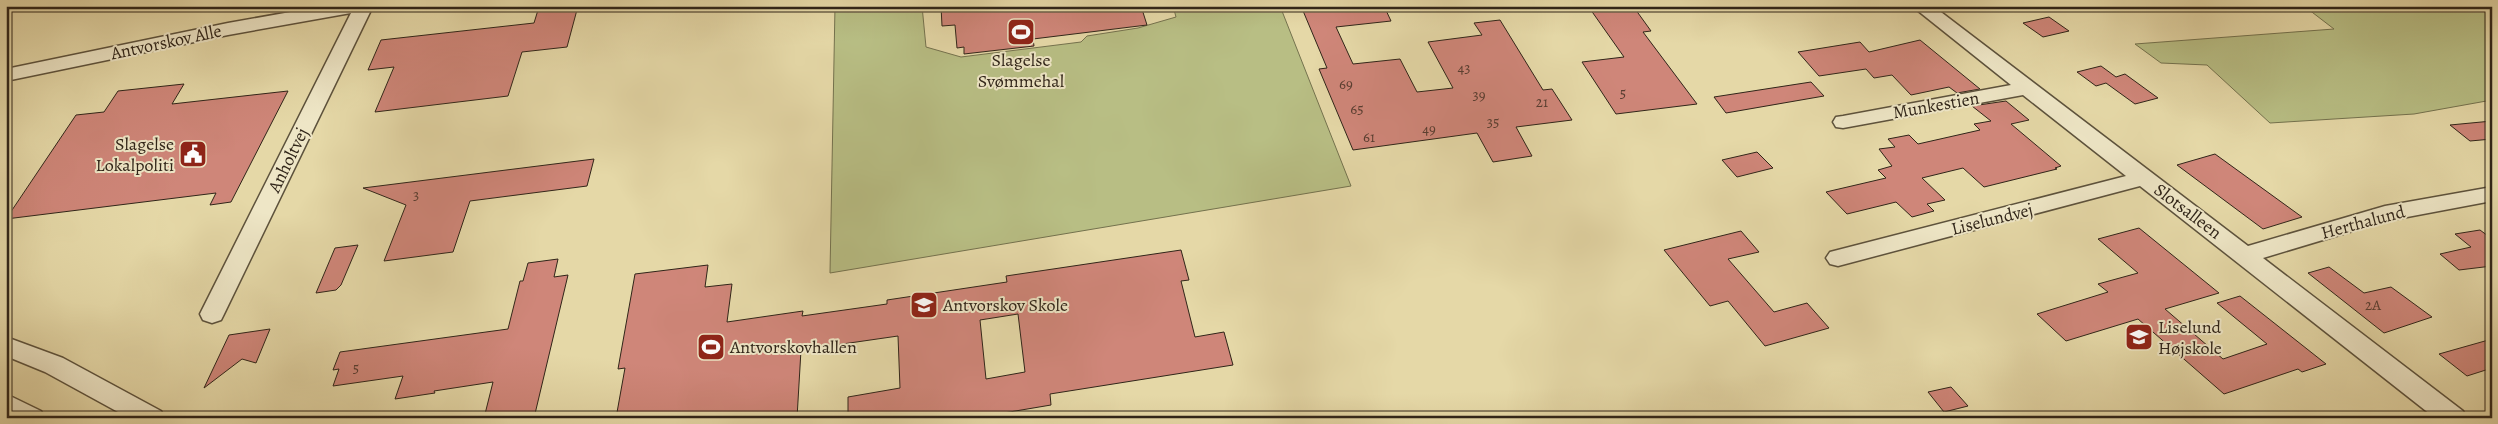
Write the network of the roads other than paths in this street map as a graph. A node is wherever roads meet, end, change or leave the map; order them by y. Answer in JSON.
{"nodes":[{"id":1,"x":357,"y":6,"type":"edge"},
{"id":2,"x":364,"y":6,"type":"edge"},
{"id":3,"x":1921,"y":6,"type":"edge"},
{"id":4,"x":6,"y":75,"type":"edge"},
{"id":5,"x":2029,"y":88,"type":"junction"},
{"id":6,"x":1843,"y":122,"type":"dead end"},
{"id":7,"x":2145,"y":178,"type":"junction"},
{"id":8,"x":2489,"y":197,"type":"edge"},
{"id":9,"x":2245,"y":255,"type":"junction"},
{"id":10,"x":1838,"y":258,"type":"dead end"},
{"id":11,"x":212,"y":314,"type":"dead end"},
{"id":12,"x":6,"y":346,"type":"edge"},
{"id":13,"x":6,"y":404,"type":"edge"},
{"id":14,"x":32,"y":418,"type":"edge"},
{"id":15,"x":152,"y":418,"type":"edge"},
{"id":16,"x":2454,"y":418,"type":"edge"}],
"edges":[{"from":1,"to":4,"type":"street","name":"Antvorskov Alle"},
{"from":2,"to":11,"type":"street","name":"Anholtvej"},
{"from":3,"to":5,"type":"street","name":"Slotsalleen"},
{"from":5,"to":6,"type":"street","name":"Munkestien"},
{"from":5,"to":7,"type":"street","name":"Slotsalleen"},
{"from":7,"to":9,"type":"street","name":"Slotsalleen"},
{"from":7,"to":10,"type":"street","name":"Liselundvej"},
{"from":8,"to":9,"type":"street","name":"Herthalund"},
{"from":9,"to":16,"type":"street","name":"Slotsalleen"},
{"from":12,"to":15,"type":"street"},
{"from":13,"to":14,"type":"street"}]}
